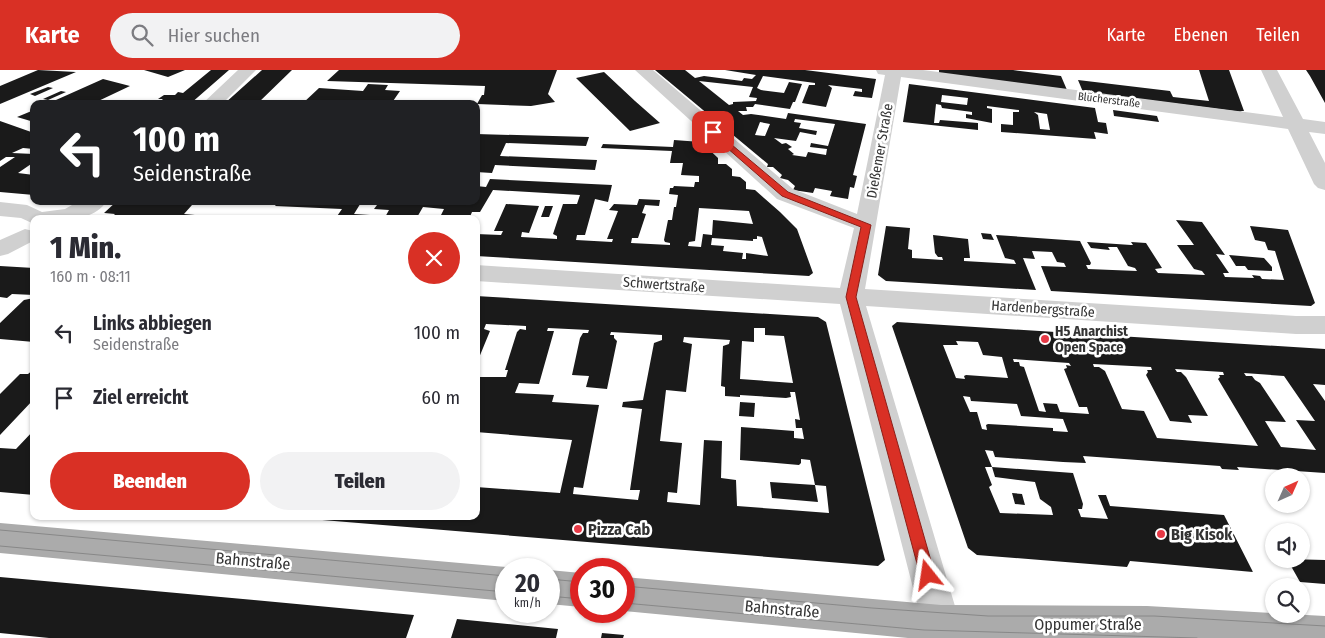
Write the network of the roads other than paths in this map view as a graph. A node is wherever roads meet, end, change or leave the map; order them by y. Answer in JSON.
{"nodes":[{"id":1,"x":248,"y":70,"type":"edge"},
{"id":2,"x":643,"y":70,"type":"edge"},
{"id":3,"x":890,"y":70,"type":"edge"},
{"id":4,"x":1269,"y":70,"type":"edge"},
{"id":5,"x":215,"y":100,"type":"edge"},
{"id":6,"x":1295,"y":124,"type":"junction"},
{"id":7,"x":1325,"y":128,"type":"edge"},
{"id":8,"x":1325,"y":184,"type":"edge"},
{"id":9,"x":90,"y":205,"type":"edge"},
{"id":10,"x":0,"y":209,"type":"edge"},
{"id":11,"x":73,"y":215,"type":"edge"},
{"id":12,"x":30,"y":218,"type":"edge"},
{"id":13,"x":866,"y":225,"type":"junction"},
{"id":14,"x":30,"y":230,"type":"edge"},
{"id":15,"x":0,"y":249,"type":"edge"},
{"id":16,"x":480,"y":273,"type":"edge"},
{"id":17,"x":851,"y":297,"type":"junction"},
{"id":18,"x":1325,"y":325,"type":"edge"},
{"id":19,"x":0,"y":538,"type":"edge"},
{"id":20,"x":495,"y":583,"type":"edge"},
{"id":21,"x":635,"y":595,"type":"edge"},
{"id":22,"x":942,"y":631,"type":"edge"},
{"id":23,"x":1325,"y":635,"type":"edge"}],
"edges":[{"from":1,"to":5,"type":"street"},
{"from":2,"to":13,"type":"street"},
{"from":3,"to":6,"type":"street","name":"Blücherstraße"},
{"from":3,"to":13,"type":"street","name":"Dießemer Straße"},
{"from":4,"to":6,"type":"street"},
{"from":6,"to":7,"type":"street","name":"Blücherstraße"},
{"from":6,"to":8,"type":"street"},
{"from":9,"to":11,"type":"street"},
{"from":10,"to":12,"type":"street"},
{"from":13,"to":17,"type":"street","name":"Dießemer Straße"},
{"from":14,"to":15,"type":"street"},
{"from":16,"to":17,"type":"street","name":"Schwertstraße"},
{"from":17,"to":18,"type":"street","name":"Hardenbergstraße"},
{"from":17,"to":22,"type":"street","name":"Dießemer Straße"},
{"from":19,"to":20,"type":"main road","name":"Bahnstraße"},
{"from":21,"to":22,"type":"main road","name":"Bahnstraße"},
{"from":22,"to":23,"type":"main road","name":"Oppumer Straße"}]}
